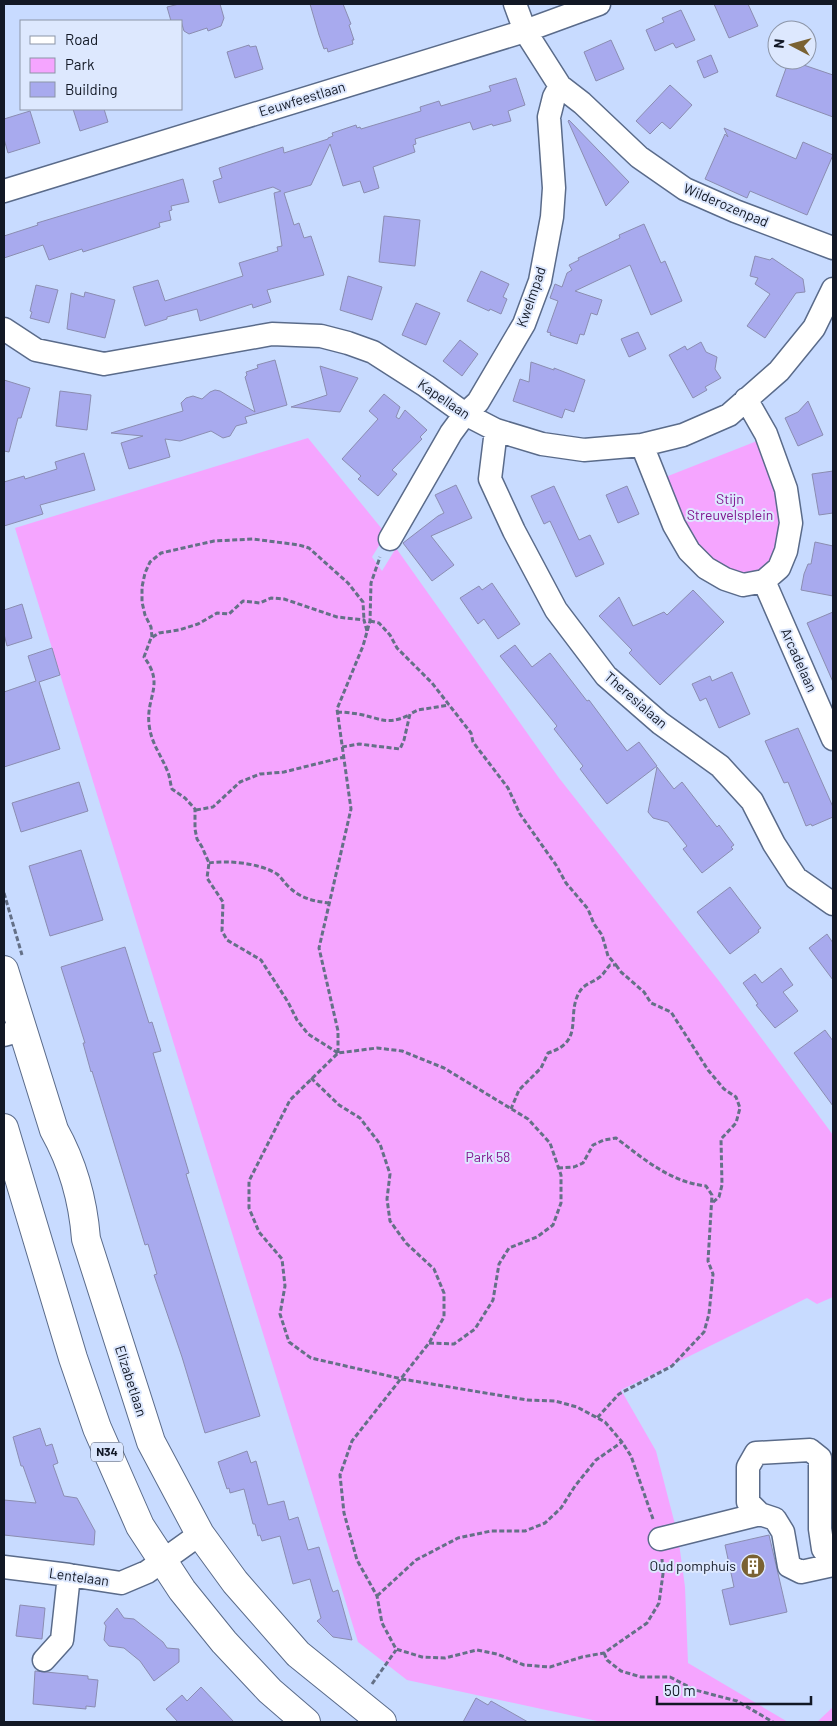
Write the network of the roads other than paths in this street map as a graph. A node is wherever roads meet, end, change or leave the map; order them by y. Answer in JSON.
{"nodes":[{"id":1,"x":515,"y":4,"type":"edge"},
{"id":2,"x":599,"y":4,"type":"edge"},
{"id":3,"x":525,"y":31,"type":"junction"},
{"id":4,"x":560,"y":86,"type":"junction"},
{"id":5,"x":4,"y":191,"type":"edge"},
{"id":6,"x":833,"y":248,"type":"edge"},
{"id":7,"x":833,"y":289,"type":"edge"},
{"id":8,"x":4,"y":329,"type":"edge"},
{"id":9,"x":746,"y":399,"type":"junction"},
{"id":10,"x":464,"y":414,"type":"junction"},
{"id":11,"x":496,"y":430,"type":"junction"},
{"id":12,"x":642,"y":445,"type":"junction"},
{"id":13,"x":390,"y":539,"type":"road end"},
{"id":14,"x":764,"y":581,"type":"junction"},
{"id":15,"x":833,"y":739,"type":"edge"},
{"id":16,"x":833,"y":904,"type":"edge"},
{"id":17,"x":4,"y":970,"type":"edge"},
{"id":18,"x":13,"y":1033,"type":"edge"},
{"id":19,"x":4,"y":1128,"type":"edge"},
{"id":20,"x":760,"y":1514,"type":"junction"},
{"id":21,"x":200,"y":1534,"type":"junction"},
{"id":22,"x":660,"y":1539,"type":"dead end"},
{"id":23,"x":164,"y":1561,"type":"junction"},
{"id":24,"x":833,"y":1564,"type":"edge"},
{"id":25,"x":4,"y":1567,"type":"edge"},
{"id":26,"x":69,"y":1575,"type":"junction"},
{"id":27,"x":44,"y":1660,"type":"dead end"},
{"id":28,"x":305,"y":1722,"type":"edge"},
{"id":29,"x":382,"y":1722,"type":"edge"}],
"edges":[{"from":1,"to":3,"type":"street"},
{"from":2,"to":3,"type":"street","name":"Eeuwfeestlaan"},
{"from":3,"to":4,"type":"street"},
{"from":3,"to":5,"type":"street","name":"Eeuwfeestlaan"},
{"from":4,"to":6,"type":"street","name":"Wilderozenpad"},
{"from":4,"to":10,"type":"street","name":"Kwelmpad"},
{"from":7,"to":9,"type":"street","name":"Kapellaan"},
{"from":8,"to":10,"type":"street","name":"Kapellaan"},
{"from":9,"to":12,"type":"street","name":"Kapellaan"},
{"from":9,"to":14,"type":"street"},
{"from":10,"to":11,"type":"street","name":"Kapellaan"},
{"from":10,"to":13,"type":"street","name":"Kwelmpad"},
{"from":11,"to":12,"type":"street","name":"Kapellaan"},
{"from":11,"to":16,"type":"street","name":"Theresialaan"},
{"from":12,"to":14,"type":"street"},
{"from":14,"to":15,"type":"street","name":"Arcadelaan"},
{"from":17,"to":18,"type":"main road","name":"Elizabetlaan"},
{"from":18,"to":21,"type":"main road","name":"Elizabetlaan"},
{"from":19,"to":23,"type":"main road","number":"N34"},
{"from":20,"to":22,"type":"street"},
{"from":20,"to":24,"type":"street"},
{"from":20,"to":24,"type":"street"},
{"from":21,"to":23,"type":"street","name":"Lentelaan"},
{"from":21,"to":29,"type":"main road","name":"Elizabetlaan"},
{"from":23,"to":26,"type":"street","name":"Lentelaan"},
{"from":23,"to":28,"type":"main road","number":"N34"},
{"from":25,"to":26,"type":"street","name":"Lentelaan"},
{"from":26,"to":27,"type":"street"}]}
